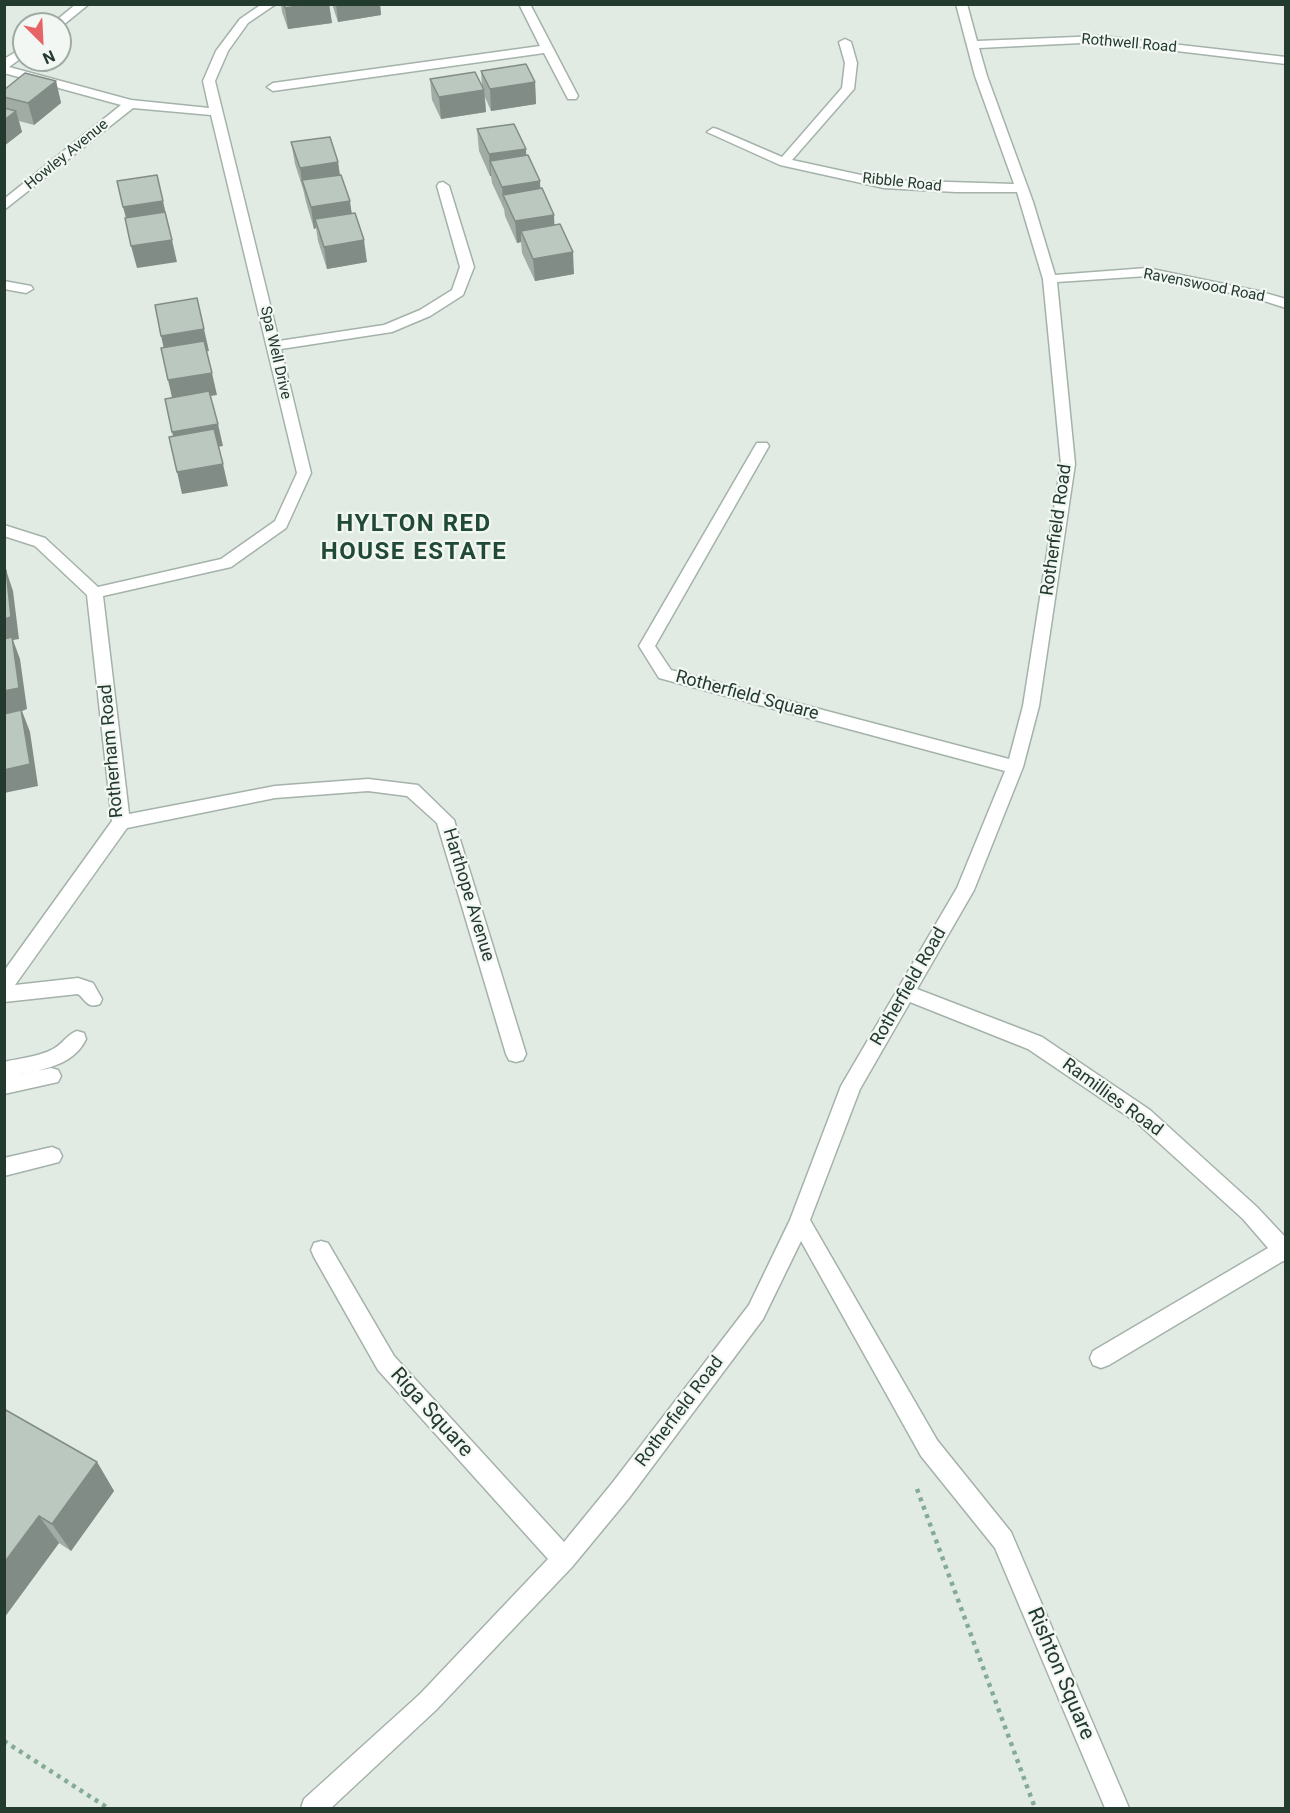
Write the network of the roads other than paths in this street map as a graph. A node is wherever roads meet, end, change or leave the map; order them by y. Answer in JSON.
{"nodes":[{"id":1,"x":84,"y":4,"type":"edge"},
{"id":2,"x":271,"y":4,"type":"edge"},
{"id":3,"x":524,"y":4,"type":"edge"},
{"id":4,"x":961,"y":4,"type":"edge"},
{"id":5,"x":72,"y":13,"type":"edge"},
{"id":6,"x":845,"y":42,"type":"dead end"},
{"id":7,"x":972,"y":45,"type":"junction"},
{"id":8,"x":546,"y":49,"type":"junction"},
{"id":9,"x":1286,"y":61,"type":"edge"},
{"id":10,"x":4,"y":67,"type":"edge"},
{"id":11,"x":273,"y":87,"type":"dead end"},
{"id":12,"x":572,"y":96,"type":"dead end"},
{"id":13,"x":130,"y":105,"type":"junction"},
{"id":14,"x":217,"y":112,"type":"junction"},
{"id":15,"x":713,"y":132,"type":"dead end"},
{"id":16,"x":784,"y":162,"type":"junction"},
{"id":17,"x":443,"y":186,"type":"dead end"},
{"id":18,"x":1022,"y":188,"type":"junction"},
{"id":19,"x":4,"y":207,"type":"edge"},
{"id":20,"x":1050,"y":279,"type":"junction"},
{"id":21,"x":4,"y":285,"type":"edge"},
{"id":22,"x":26,"y":289,"type":"dead end"},
{"id":23,"x":1286,"y":304,"type":"edge"},
{"id":24,"x":274,"y":346,"type":"junction"},
{"id":25,"x":762,"y":446,"type":"dead end"},
{"id":26,"x":4,"y":530,"type":"edge"},
{"id":27,"x":95,"y":593,"type":"junction"},
{"id":28,"x":1016,"y":767,"type":"junction"},
{"id":29,"x":121,"y":822,"type":"junction"},
{"id":30,"x":4,"y":986,"type":"edge"},
{"id":31,"x":906,"y":992,"type":"junction"},
{"id":32,"x":4,"y":994,"type":"edge"},
{"id":33,"x":93,"y":999,"type":"dead end"},
{"id":34,"x":77,"y":1039,"type":"dead end"},
{"id":35,"x":516,"y":1054,"type":"dead end"},
{"id":36,"x":4,"y":1070,"type":"edge"},
{"id":37,"x":51,"y":1076,"type":"dead end"},
{"id":38,"x":4,"y":1086,"type":"edge"},
{"id":39,"x":52,"y":1156,"type":"dead end"},
{"id":40,"x":4,"y":1167,"type":"edge"},
{"id":41,"x":800,"y":1221,"type":"junction"},
{"id":42,"x":321,"y":1250,"type":"dead end"},
{"id":43,"x":1284,"y":1251,"type":"edge"},
{"id":44,"x":1101,"y":1358,"type":"dead end"},
{"id":45,"x":564,"y":1559,"type":"junction"},
{"id":46,"x":313,"y":1809,"type":"edge"},
{"id":47,"x":1117,"y":1809,"type":"edge"}],
"edges":[{"from":1,"to":5,"type":"street"},
{"from":2,"to":14,"type":"street","name":"Spa Well Drive"},
{"from":3,"to":8,"type":"street"},
{"from":4,"to":7,"type":"street","name":"Rotherfield Road"},
{"from":6,"to":16,"type":"street"},
{"from":7,"to":9,"type":"street","name":"Rothwell Road"},
{"from":7,"to":18,"type":"street","name":"Rotherfield Road"},
{"from":8,"to":11,"type":"street"},
{"from":8,"to":12,"type":"street"},
{"from":10,"to":13,"type":"street"},
{"from":13,"to":14,"type":"street"},
{"from":13,"to":19,"type":"street","name":"Howley Avenue"},
{"from":14,"to":24,"type":"street","name":"Spa Well Drive"},
{"from":15,"to":16,"type":"street","name":"Ribble Road"},
{"from":16,"to":18,"type":"street","name":"Ribble Road"},
{"from":17,"to":24,"type":"street"},
{"from":18,"to":20,"type":"street","name":"Rotherfield Road"},
{"from":20,"to":23,"type":"street","name":"Ravenswood Road"},
{"from":20,"to":28,"type":"street","name":"Rotherfield Road"},
{"from":21,"to":22,"type":"street"},
{"from":24,"to":27,"type":"street","name":"Spa Well Drive"},
{"from":25,"to":28,"type":"street","name":"Rotherfield Square"},
{"from":26,"to":27,"type":"street"},
{"from":27,"to":29,"type":"street","name":"Rotherham Road"},
{"from":28,"to":31,"type":"street","name":"Rotherfield Road"},
{"from":29,"to":30,"type":"street","name":"Rotherham Road"},
{"from":29,"to":35,"type":"street","name":"Harthope Avenue"},
{"from":31,"to":41,"type":"street","name":"Rotherfield Road"},
{"from":31,"to":43,"type":"street","name":"Ramillies Road"},
{"from":32,"to":33,"type":"street"},
{"from":34,"to":36,"type":"street"},
{"from":37,"to":38,"type":"street"},
{"from":39,"to":40,"type":"street"},
{"from":41,"to":45,"type":"street","name":"Rotherfield Road"},
{"from":41,"to":47,"type":"street","name":"Rishton Square"},
{"from":42,"to":45,"type":"street","name":"Riga Square"},
{"from":43,"to":44,"type":"street"},
{"from":45,"to":46,"type":"street","name":"Rotherfield Road"}]}
